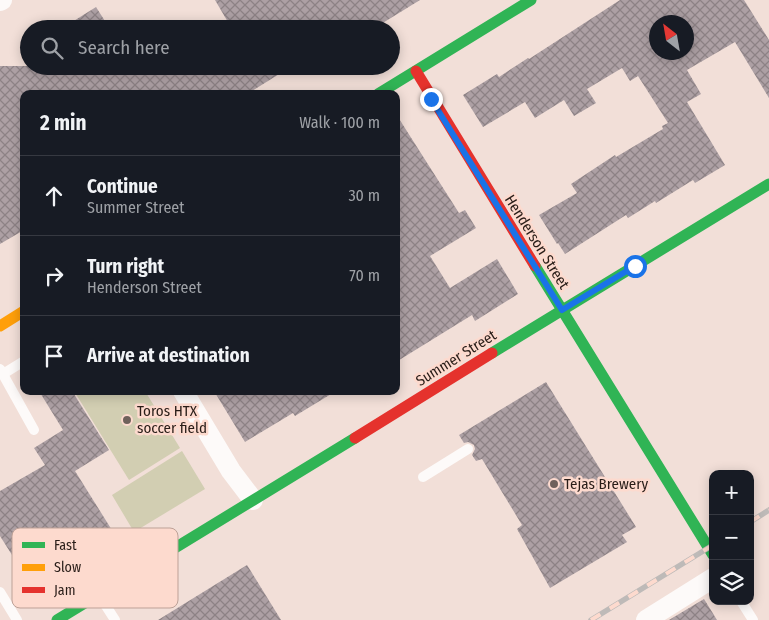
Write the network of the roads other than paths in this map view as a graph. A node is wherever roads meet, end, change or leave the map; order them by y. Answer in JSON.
{"nodes":[{"id":1,"x":531,"y":0,"type":"edge"},
{"id":2,"x":416,"y":71,"type":"junction"},
{"id":3,"x":385,"y":90,"type":"edge"},
{"id":4,"x":769,"y":184,"type":"edge"},
{"id":5,"x":562,"y":310,"type":"junction"},
{"id":6,"x":20,"y":314,"type":"edge"},
{"id":7,"x":0,"y":326,"type":"edge"},
{"id":8,"x":20,"y":363,"type":"edge"},
{"id":9,"x":1,"y":372,"type":"edge"},
{"id":10,"x":185,"y":395,"type":"edge"},
{"id":11,"x":34,"y":430,"type":"dead end"},
{"id":12,"x":468,"y":449,"type":"dead end"},
{"id":13,"x":423,"y":477,"type":"dead end"},
{"id":14,"x":253,"y":500,"type":"junction"},
{"id":15,"x":178,"y":545,"type":"edge"},
{"id":16,"x":709,"y":549,"type":"edge"},
{"id":17,"x":709,"y":581,"type":"edge"},
{"id":18,"x":0,"y":592,"type":"edge"},
{"id":19,"x":744,"y":605,"type":"edge"},
{"id":20,"x":76,"y":608,"type":"edge"},
{"id":21,"x":107,"y":608,"type":"edge"},
{"id":22,"x":17,"y":620,"type":"edge"},
{"id":23,"x":57,"y":620,"type":"edge"},
{"id":24,"x":115,"y":620,"type":"edge"},
{"id":25,"x":646,"y":620,"type":"edge"},
{"id":26,"x":753,"y":620,"type":"edge"}],
"edges":[{"from":1,"to":2,"type":"street"},
{"from":2,"to":3,"type":"street"},
{"from":2,"to":5,"type":"street","name":"Henderson Street"},
{"from":4,"to":5,"type":"street","name":"Summer Street"},
{"from":5,"to":14,"type":"street","name":"Summer Street"},
{"from":5,"to":16,"type":"street","name":"Henderson Street"},
{"from":6,"to":7,"type":"street"},
{"from":8,"to":9,"type":"lane"},
{"from":9,"to":11,"type":"lane"},
{"from":10,"to":14,"type":"street"},
{"from":12,"to":13,"type":"lane"},
{"from":14,"to":15,"type":"street","name":"Summer Street"},
{"from":17,"to":25,"type":"street"},
{"from":18,"to":22,"type":"lane"},
{"from":19,"to":26,"type":"lane"},
{"from":20,"to":23,"type":"street","name":"Summer Street"},
{"from":21,"to":24,"type":"lane"}]}
